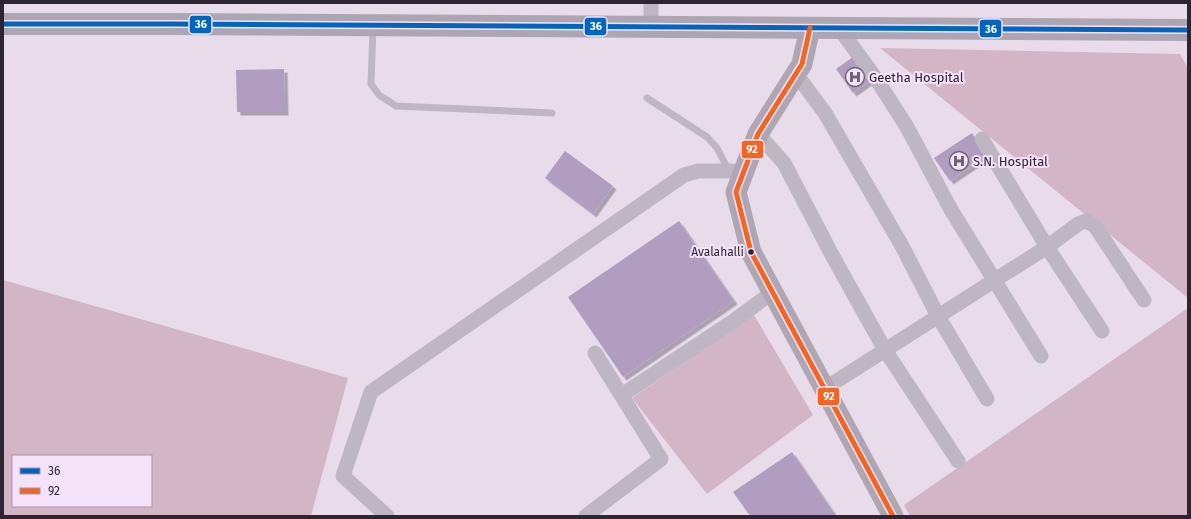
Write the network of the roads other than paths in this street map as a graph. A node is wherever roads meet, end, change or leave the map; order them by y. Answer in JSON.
{"nodes":[{"id":1,"x":651,"y":3,"type":"edge"},
{"id":2,"x":3,"y":24,"type":"edge"},
{"id":3,"x":373,"y":25,"type":"junction"},
{"id":4,"x":651,"y":27,"type":"junction"},
{"id":5,"x":810,"y":28,"type":"junction"},
{"id":6,"x":839,"y":28,"type":"junction"},
{"id":7,"x":1188,"y":30,"type":"edge"},
{"id":8,"x":796,"y":74,"type":"junction"},
{"id":9,"x":647,"y":98,"type":"dead end"},
{"id":10,"x":552,"y":113,"type":"dead end"},
{"id":11,"x":758,"y":134,"type":"junction"},
{"id":12,"x":982,"y":139,"type":"dead end"},
{"id":13,"x":736,"y":171,"type":"junction"},
{"id":14,"x":1047,"y":247,"type":"junction"},
{"id":15,"x":994,"y":280,"type":"junction"},
{"id":16,"x":773,"y":292,"type":"junction"},
{"id":17,"x":1144,"y":300,"type":"dead end"},
{"id":18,"x":938,"y":316,"type":"junction"},
{"id":19,"x":1102,"y":331,"type":"dead end"},
{"id":20,"x":885,"y":350,"type":"junction"},
{"id":21,"x":595,"y":353,"type":"dead end"},
{"id":22,"x":1041,"y":356,"type":"dead end"},
{"id":23,"x":824,"y":388,"type":"junction"},
{"id":24,"x":622,"y":395,"type":"junction"},
{"id":25,"x":987,"y":399,"type":"dead end"},
{"id":26,"x":958,"y":461,"type":"dead end"},
{"id":27,"x":387,"y":516,"type":"edge"},
{"id":28,"x":586,"y":516,"type":"edge"},
{"id":29,"x":893,"y":516,"type":"edge"}],
"edges":[{"from":1,"to":4,"type":"street"},
{"from":2,"to":3,"type":"main road"},
{"from":3,"to":4,"type":"main road"},
{"from":3,"to":10,"type":"lane"},
{"from":4,"to":5,"type":"main road"},
{"from":5,"to":6,"type":"main road"},
{"from":5,"to":8,"type":"main road"},
{"from":6,"to":7,"type":"main road"},
{"from":6,"to":15,"type":"street"},
{"from":8,"to":11,"type":"main road"},
{"from":8,"to":18,"type":"street"},
{"from":9,"to":13,"type":"lane"},
{"from":11,"to":13,"type":"main road"},
{"from":11,"to":20,"type":"street"},
{"from":12,"to":14,"type":"street"},
{"from":13,"to":16,"type":"main road"},
{"from":13,"to":27,"type":"street"},
{"from":14,"to":15,"type":"street"},
{"from":14,"to":17,"type":"street"},
{"from":14,"to":19,"type":"street"},
{"from":15,"to":18,"type":"street"},
{"from":15,"to":22,"type":"street"},
{"from":16,"to":23,"type":"main road"},
{"from":16,"to":24,"type":"street"},
{"from":18,"to":20,"type":"street"},
{"from":18,"to":25,"type":"street"},
{"from":20,"to":23,"type":"street"},
{"from":20,"to":26,"type":"street"},
{"from":21,"to":24,"type":"street"},
{"from":23,"to":29,"type":"main road"},
{"from":24,"to":28,"type":"street"}]}
